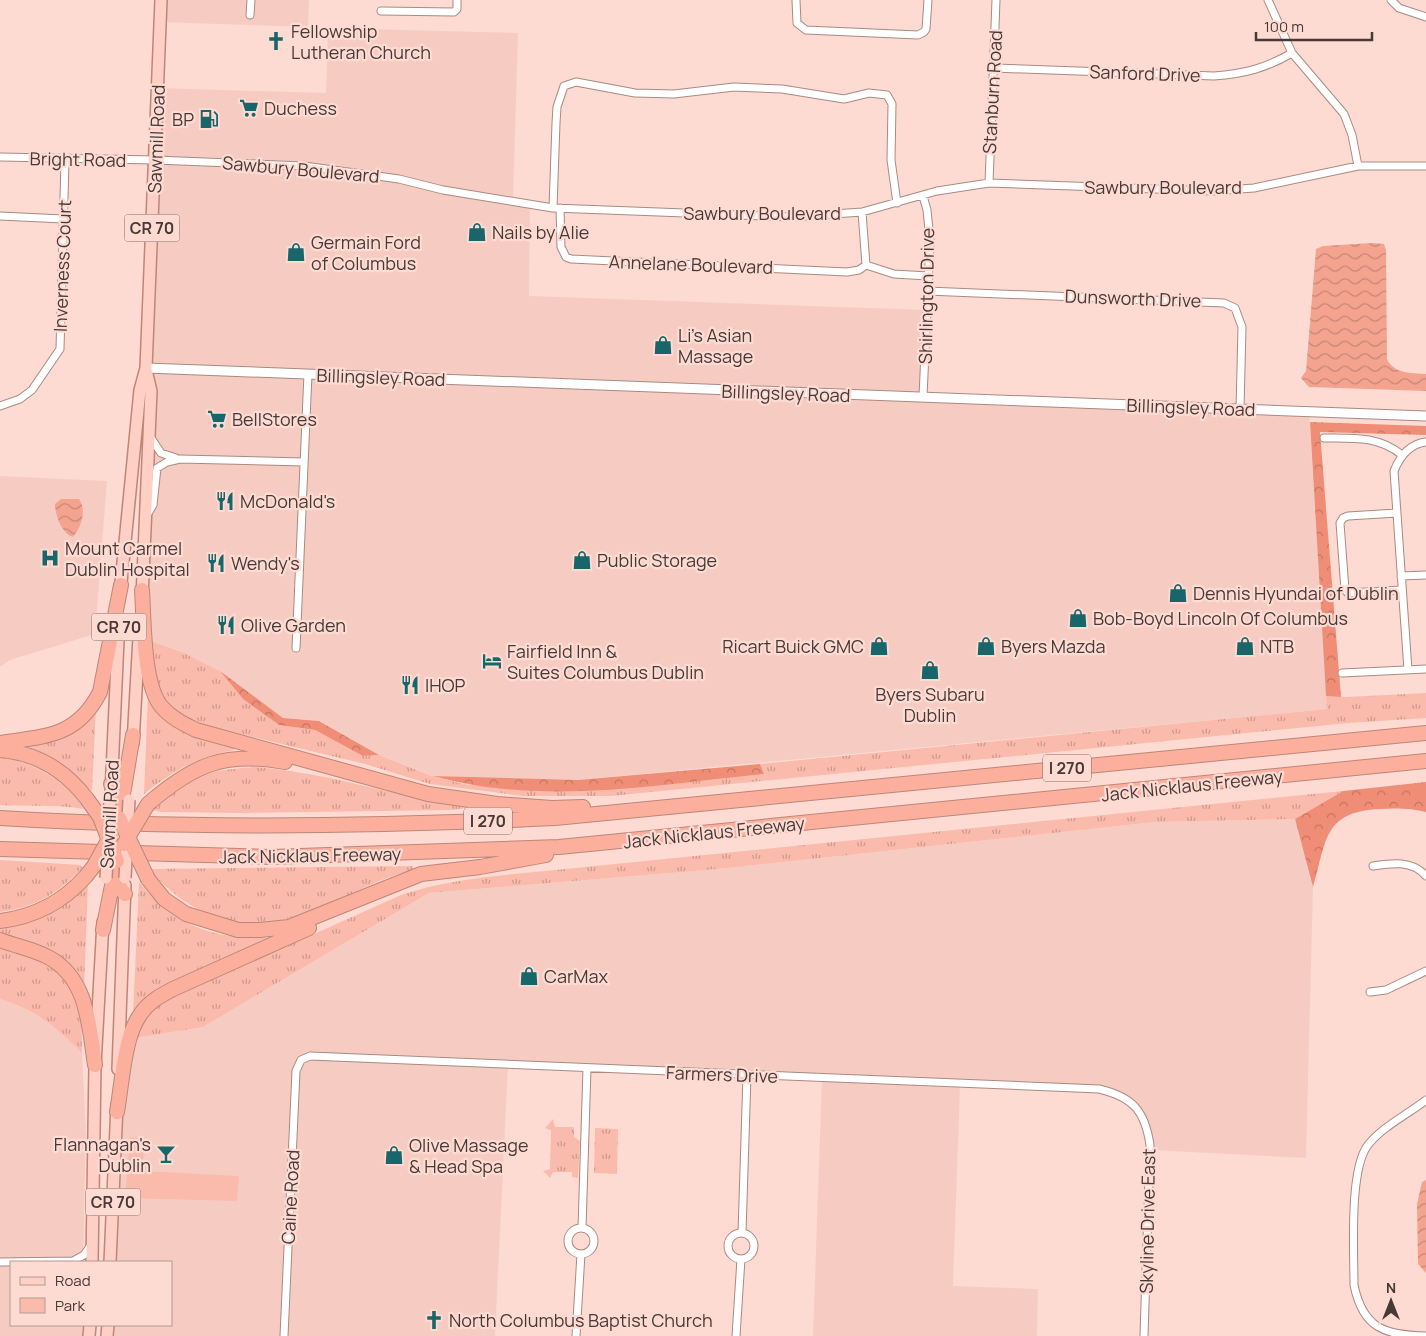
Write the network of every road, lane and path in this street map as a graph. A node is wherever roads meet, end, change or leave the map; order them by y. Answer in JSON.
{"nodes":[{"id":1,"x":161,"y":0,"type":"edge"},
{"id":2,"x":251,"y":0,"type":"edge"},
{"id":3,"x":457,"y":0,"type":"edge"},
{"id":4,"x":796,"y":0,"type":"edge"},
{"id":5,"x":928,"y":0,"type":"edge"},
{"id":6,"x":996,"y":0,"type":"edge"},
{"id":7,"x":1268,"y":0,"type":"edge"},
{"id":8,"x":1390,"y":0,"type":"edge"},
{"id":9,"x":381,"y":10,"type":"dead end"},
{"id":10,"x":250,"y":15,"type":"dead end"},
{"id":11,"x":1426,"y":17,"type":"edge"},
{"id":12,"x":1292,"y":53,"type":"junction"},
{"id":13,"x":994,"y":68,"type":"junction"},
{"id":14,"x":0,"y":157,"type":"edge"},
{"id":15,"x":65,"y":160,"type":"junction"},
{"id":16,"x":156,"y":160,"type":"junction"},
{"id":17,"x":1358,"y":166,"type":"junction"},
{"id":18,"x":1426,"y":166,"type":"edge"},
{"id":19,"x":989,"y":183,"type":"junction"},
{"id":20,"x":923,"y":196,"type":"junction"},
{"id":21,"x":897,"y":202,"type":"junction"},
{"id":22,"x":557,"y":208,"type":"junction"},
{"id":23,"x":862,"y":212,"type":"junction"},
{"id":24,"x":0,"y":216,"type":"edge"},
{"id":25,"x":63,"y":219,"type":"junction"},
{"id":26,"x":866,"y":265,"type":"junction"},
{"id":27,"x":928,"y":276,"type":"junction"},
{"id":28,"x":927,"y":290,"type":"junction"},
{"id":29,"x":146,"y":368,"type":"junction"},
{"id":30,"x":308,"y":374,"type":"junction"},
{"id":31,"x":923,"y":397,"type":"junction"},
{"id":32,"x":0,"y":406,"type":"edge"},
{"id":33,"x":1240,"y":409,"type":"junction"},
{"id":34,"x":1426,"y":416,"type":"edge"},
{"id":35,"x":149,"y":435,"type":"junction"},
{"id":36,"x":1324,"y":438,"type":"dead end"},
{"id":37,"x":1426,"y":442,"type":"edge"},
{"id":38,"x":1402,"y":455,"type":"junction"},
{"id":39,"x":176,"y":459,"type":"junction"},
{"id":40,"x":304,"y":462,"type":"junction"},
{"id":41,"x":1397,"y":512,"type":"junction"},
{"id":42,"x":145,"y":519,"type":"junction"},
{"id":43,"x":1426,"y":575,"type":"edge"},
{"id":44,"x":1402,"y":576,"type":"junction"},
{"id":45,"x":121,"y":585,"type":"junction"},
{"id":46,"x":142,"y":590,"type":"junction"},
{"id":47,"x":1402,"y":590,"type":"junction"},
{"id":48,"x":296,"y":648,"type":"dead end"},
{"id":49,"x":1426,"y":669,"type":"edge"},
{"id":50,"x":1408,"y":670,"type":"junction"},
{"id":51,"x":1342,"y":673,"type":"dead end"},
{"id":52,"x":1426,"y":733,"type":"edge"},
{"id":53,"x":133,"y":734,"type":"joint"},
{"id":54,"x":0,"y":742,"type":"edge"},
{"id":55,"x":0,"y":750,"type":"edge"},
{"id":56,"x":1426,"y":761,"type":"edge"},
{"id":57,"x":359,"y":776,"type":"junction"},
{"id":58,"x":111,"y":784,"type":"joint"},
{"id":59,"x":120,"y":800,"type":"junction"},
{"id":60,"x":709,"y":804,"type":"junction"},
{"id":61,"x":0,"y":818,"type":"edge"},
{"id":62,"x":118,"y":818,"type":"junction"},
{"id":63,"x":108,"y":838,"type":"junction"},
{"id":64,"x":127,"y":839,"type":"junction"},
{"id":65,"x":609,"y":843,"type":"junction"},
{"id":66,"x":0,"y":849,"type":"edge"},
{"id":67,"x":116,"y":861,"type":"junction"},
{"id":68,"x":1374,"y":866,"type":"dead end"},
{"id":69,"x":1426,"y":876,"type":"edge"},
{"id":70,"x":116,"y":878,"type":"junction"},
{"id":71,"x":383,"y":889,"type":"junction"},
{"id":72,"x":125,"y":894,"type":"joint"},
{"id":73,"x":0,"y":921,"type":"edge"},
{"id":74,"x":103,"y":930,"type":"joint"},
{"id":75,"x":0,"y":940,"type":"edge"},
{"id":76,"x":1426,"y":971,"type":"edge"},
{"id":77,"x":1370,"y":992,"type":"dead end"},
{"id":78,"x":301,"y":1060,"type":"joint"},
{"id":79,"x":95,"y":1065,"type":"junction"},
{"id":80,"x":587,"y":1068,"type":"junction"},
{"id":81,"x":747,"y":1075,"type":"junction"},
{"id":82,"x":1426,"y":1100,"type":"edge"},
{"id":83,"x":1137,"y":1109,"type":"joint"},
{"id":84,"x":116,"y":1112,"type":"junction"},
{"id":85,"x":582,"y":1228,"type":"junction"},
{"id":86,"x":742,"y":1233,"type":"junction"},
{"id":87,"x":94,"y":1235,"type":"junction"},
{"id":88,"x":581,"y":1254,"type":"junction"},
{"id":89,"x":741,"y":1259,"type":"junction"},
{"id":90,"x":38,"y":1261,"type":"edge"},
{"id":91,"x":92,"y":1261,"type":"edge"},
{"id":92,"x":110,"y":1261,"type":"edge"},
{"id":93,"x":1379,"y":1333,"type":"edge"},
{"id":94,"x":284,"y":1336,"type":"edge"},
{"id":95,"x":576,"y":1336,"type":"edge"},
{"id":96,"x":736,"y":1336,"type":"edge"},
{"id":97,"x":1144,"y":1336,"type":"edge"},
{"id":98,"x":1426,"y":1336,"type":"edge"}],
"edges":[{"from":1,"to":16,"type":"main road","name":"Sawmill Road","number":"CR 70"},
{"from":2,"to":10,"type":"street"},
{"from":3,"to":9,"type":"street"},
{"from":4,"to":5,"type":"street"},
{"from":6,"to":13,"type":"street","name":"Stanburn Road"},
{"from":7,"to":12,"type":"street"},
{"from":8,"to":11,"type":"street"},
{"from":12,"to":13,"type":"street","name":"Sanford Drive"},
{"from":12,"to":17,"type":"street"},
{"from":13,"to":19,"type":"street","name":"Stanburn Road"},
{"from":14,"to":15,"type":"street","name":"Bright Road"},
{"from":15,"to":16,"type":"street","name":"Bright Road"},
{"from":15,"to":25,"type":"street","name":"Inverness Court"},
{"from":16,"to":22,"type":"street","name":"Sawbury Boulevard"},
{"from":16,"to":29,"type":"main road","name":"Sawmill Road","number":"CR 70"},
{"from":17,"to":18,"type":"street","name":"Sawbury Boulevard"},
{"from":17,"to":19,"type":"street","name":"Sawbury Boulevard"},
{"from":19,"to":20,"type":"street","name":"Sawbury Boulevard"},
{"from":20,"to":21,"type":"street","name":"Sawbury Boulevard"},
{"from":20,"to":27,"type":"street","name":"Shirlington Drive"},
{"from":21,"to":22,"type":"street","name":"Annelane Boulevard"},
{"from":21,"to":23,"type":"street","name":"Sawbury Boulevard"},
{"from":22,"to":23,"type":"street","name":"Sawbury Boulevard"},
{"from":22,"to":26,"type":"street","name":"Annelane Boulevard"},
{"from":23,"to":26,"type":"street"},
{"from":24,"to":25,"type":"street"},
{"from":25,"to":32,"type":"street","name":"Inverness Court"},
{"from":26,"to":27,"type":"street"},
{"from":27,"to":28,"type":"street","name":"Shirlington Drive"},
{"from":28,"to":31,"type":"street","name":"Shirlington Drive"},
{"from":28,"to":33,"type":"street","name":"Dunsworth Drive"},
{"from":29,"to":30,"type":"street","name":"Billingsley Road"},
{"from":29,"to":35,"type":"main road","name":"Sawmill Road","number":"CR 70"},
{"from":29,"to":45,"type":"main road","name":"Sawmill Road","number":"CR 70"},
{"from":30,"to":31,"type":"street","name":"Billingsley Road"},
{"from":30,"to":40,"type":"street"},
{"from":31,"to":33,"type":"street","name":"Billingsley Road"},
{"from":33,"to":34,"type":"street","name":"Billingsley Road"},
{"from":35,"to":39,"type":"street"},
{"from":35,"to":42,"type":"main road","name":"Sawmill Road","number":"CR 70"},
{"from":36,"to":38,"type":"street"},
{"from":37,"to":38,"type":"street"},
{"from":38,"to":41,"type":"street"},
{"from":39,"to":40,"type":"street"},
{"from":39,"to":42,"type":"street"},
{"from":40,"to":48,"type":"street"},
{"from":41,"to":44,"type":"street"},
{"from":41,"to":47,"type":"street"},
{"from":42,"to":46,"type":"main road","name":"Sawmill Road","number":"CR 70"},
{"from":43,"to":44,"type":"street"},
{"from":44,"to":47,"type":"street"},
{"from":45,"to":54,"type":"highway"},
{"from":45,"to":58,"type":"main road","name":"Sawmill Road","number":"CR 70"},
{"from":46,"to":53,"type":"main road","name":"Sawmill Road","number":"CR 70"},
{"from":46,"to":57,"type":"highway"},
{"from":47,"to":50,"type":"street"},
{"from":49,"to":50,"type":"street"},
{"from":50,"to":51,"type":"street"},
{"from":52,"to":60,"type":"highway","name":"Jack Nicklaus Freeway","number":"I 270"},
{"from":53,"to":59,"type":"highway"},
{"from":55,"to":63,"type":"highway","bridge":true},
{"from":56,"to":65,"type":"highway","name":"Jack Nicklaus Freeway","number":"I 270"},
{"from":57,"to":60,"type":"highway"},
{"from":57,"to":64,"type":"highway","bridge":true},
{"from":58,"to":59,"type":"highway"},
{"from":59,"to":62,"type":"highway"},
{"from":59,"to":63,"type":"main road","name":"Sawmill Road","bridge":true},
{"from":59,"to":64,"type":"main road","name":"Sawmill Road","bridge":true},
{"from":60,"to":61,"type":"highway","name":"Jack Nicklaus Freeway","number":"I 270"},
{"from":62,"to":63,"type":"highway","bridge":true},
{"from":62,"to":64,"type":"highway","bridge":true},
{"from":63,"to":67,"type":"highway","bridge":true},
{"from":63,"to":70,"type":"main road","name":"Sawmill Road","bridge":true},
{"from":63,"to":73,"type":"highway","bridge":true},
{"from":64,"to":67,"type":"highway","bridge":true},
{"from":64,"to":70,"type":"main road","name":"Sawmill Road","bridge":true},
{"from":64,"to":71,"type":"highway","bridge":true},
{"from":65,"to":66,"type":"highway","name":"Jack Nicklaus Freeway","number":"I 270"},
{"from":65,"to":71,"type":"highway"},
{"from":67,"to":70,"type":"highway"},
{"from":68,"to":69,"type":"street"},
{"from":70,"to":72,"type":"highway"},
{"from":70,"to":74,"type":"highway"},
{"from":71,"to":84,"type":"highway"},
{"from":72,"to":84,"type":"main road","number":"CR 70"},
{"from":74,"to":79,"type":"main road","number":"CR 70"},
{"from":75,"to":79,"type":"highway"},
{"from":76,"to":77,"type":"street"},
{"from":78,"to":80,"type":"street","name":"Farmers Drive"},
{"from":78,"to":94,"type":"street","name":"Caine Road"},
{"from":79,"to":87,"type":"main road","number":"CR 70"},
{"from":80,"to":81,"type":"street","name":"Farmers Drive"},
{"from":80,"to":85,"type":"street"},
{"from":81,"to":83,"type":"street","name":"Farmers Drive"},
{"from":81,"to":86,"type":"street"},
{"from":82,"to":93,"type":"street"},
{"from":83,"to":97,"type":"street","name":"Skyline Drive East"},
{"from":84,"to":92,"type":"main road","number":"CR 70"},
{"from":85,"to":88,"type":"street"},
{"from":85,"to":88,"type":"street"},
{"from":86,"to":89,"type":"street"},
{"from":86,"to":89,"type":"street"},
{"from":87,"to":90,"type":"street"},
{"from":87,"to":91,"type":"main road","number":"CR 70"},
{"from":88,"to":95,"type":"street"},
{"from":89,"to":96,"type":"street"},
{"from":93,"to":98,"type":"street"}]}
